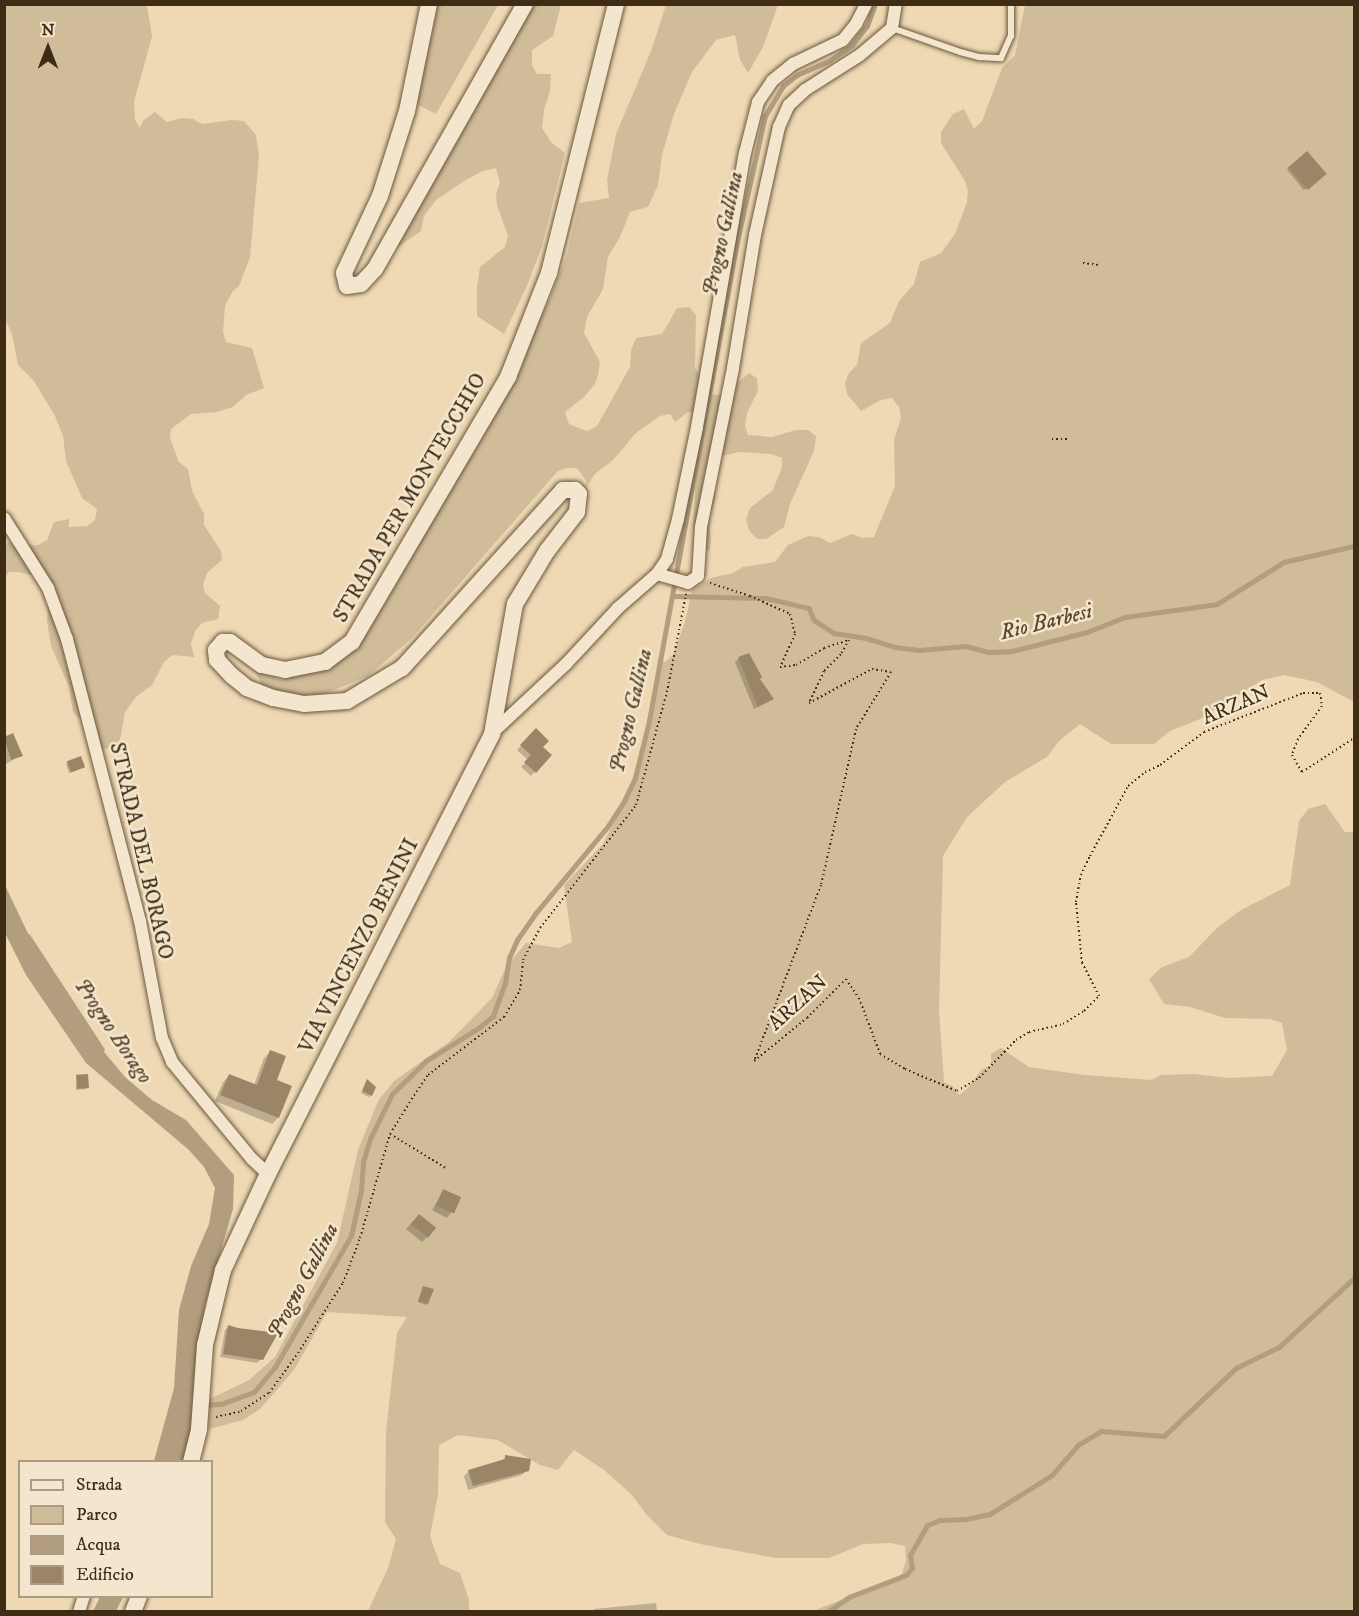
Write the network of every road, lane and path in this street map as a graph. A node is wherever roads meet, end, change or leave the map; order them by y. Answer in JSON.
{"nodes":[{"id":1,"x":429,"y":4,"type":"edge"},
{"id":2,"x":525,"y":4,"type":"edge"},
{"id":3,"x":616,"y":4,"type":"edge"},
{"id":4,"x":866,"y":4,"type":"edge"},
{"id":5,"x":896,"y":4,"type":"edge"},
{"id":6,"x":1011,"y":4,"type":"edge"},
{"id":7,"x":892,"y":28,"type":"junction"},
{"id":8,"x":1083,"y":263,"type":"dead end"},
{"id":9,"x":1100,"y":265,"type":"dead end"},
{"id":10,"x":1052,"y":439,"type":"dead end"},
{"id":11,"x":1070,"y":439,"type":"dead end"},
{"id":12,"x":4,"y":518,"type":"edge"},
{"id":13,"x":661,"y":575,"type":"junction"},
{"id":14,"x":692,"y":580,"type":"junction"},
{"id":15,"x":492,"y":734,"type":"junction"},
{"id":16,"x":1354,"y":738,"type":"edge"},
{"id":17,"x":390,"y":1134,"type":"junction"},
{"id":18,"x":446,"y":1168,"type":"dead end"},
{"id":19,"x":268,"y":1174,"type":"junction"},
{"id":20,"x":200,"y":1410,"type":"junction"},
{"id":21,"x":192,"y":1460,"type":"edge"}],
"edges":[{"from":1,"to":2,"type":"street"},
{"from":3,"to":15,"type":"street","name":"STRADA PER MONTECCHIO"},
{"from":4,"to":13,"type":"street","name":"VIA VINCENZO BENINI"},
{"from":5,"to":7,"type":"street"},
{"from":6,"to":7,"type":"lane"},
{"from":7,"to":14,"type":"street"},
{"from":8,"to":9,"type":"path"},
{"from":10,"to":11,"type":"path"},
{"from":12,"to":19,"type":"street","name":"STRADA DEL BORAGO"},
{"from":13,"to":14,"type":"street"},
{"from":13,"to":15,"type":"street","name":"VIA VINCENZO BENINI"},
{"from":14,"to":16,"type":"path","name":"ARZAN"},
{"from":14,"to":17,"type":"path"},
{"from":15,"to":19,"type":"street","name":"VIA VINCENZO BENINI"},
{"from":17,"to":18,"type":"path"},
{"from":17,"to":20,"type":"path"},
{"from":19,"to":20,"type":"street","name":"VIA VINCENZO BENINI"},
{"from":20,"to":21,"type":"street","name":"VIA VINCENZO BENINI"}]}
